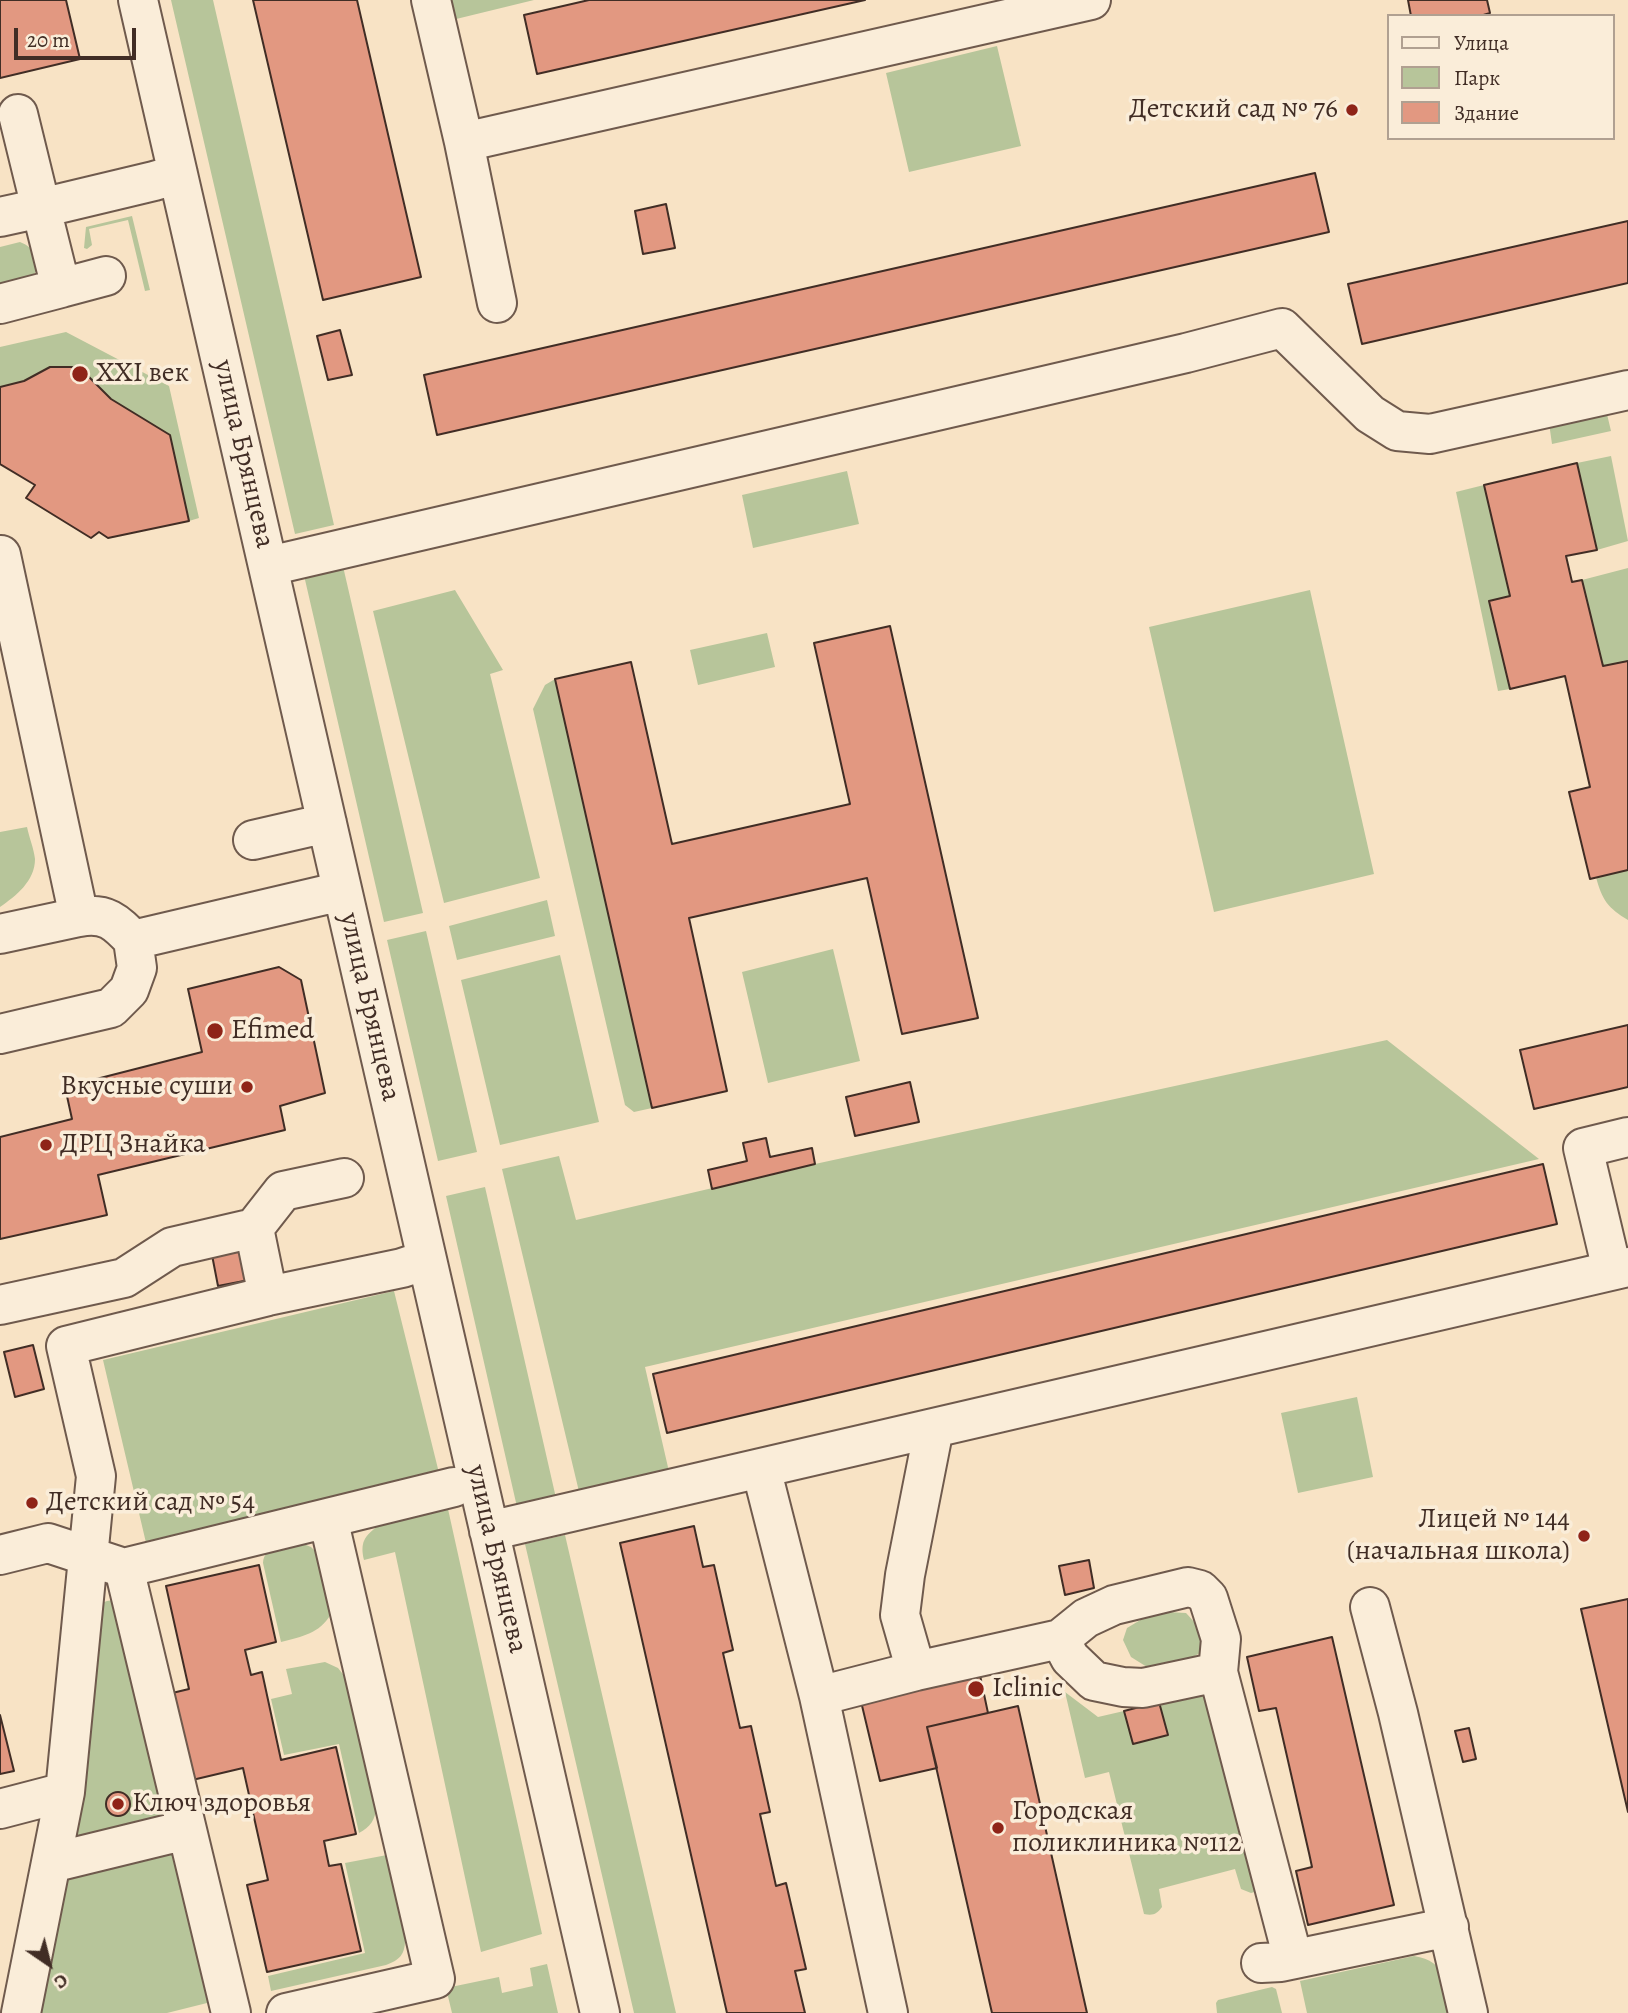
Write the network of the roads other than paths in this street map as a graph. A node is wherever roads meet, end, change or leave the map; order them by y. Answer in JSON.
{"nodes":[{"id":1,"x":138,"y":0,"type":"edge"},
{"id":2,"x":431,"y":0,"type":"edge"},
{"id":3,"x":1091,"y":0,"type":"edge"},
{"id":4,"x":18,"y":114,"type":"dead end"},
{"id":5,"x":464,"y":142,"type":"junction"},
{"id":6,"x":178,"y":174,"type":"junction"},
{"id":7,"x":41,"y":208,"type":"junction"},
{"id":8,"x":0,"y":217,"type":"edge"},
{"id":9,"x":106,"y":276,"type":"dead end"},
{"id":10,"x":61,"y":288,"type":"junction"},
{"id":11,"x":497,"y":303,"type":"dead end"},
{"id":12,"x":0,"y":304,"type":"edge"},
{"id":13,"x":1628,"y":390,"type":"edge"},
{"id":14,"x":1,"y":555,"type":"edge"},
{"id":15,"x":269,"y":566,"type":"junction"},
{"id":16,"x":327,"y":823,"type":"junction"},
{"id":17,"x":253,"y":841,"type":"dead end"},
{"id":18,"x":342,"y":891,"type":"junction"},
{"id":19,"x":79,"y":917,"type":"junction"},
{"id":20,"x":0,"y":934,"type":"edge"},
{"id":21,"x":133,"y":940,"type":"junction"},
{"id":22,"x":0,"y":1034,"type":"edge"},
{"id":23,"x":1628,"y":1137,"type":"edge"},
{"id":24,"x":344,"y":1178,"type":"dead end"},
{"id":25,"x":254,"y":1228,"type":"junction"},
{"id":26,"x":426,"y":1260,"type":"junction"},
{"id":27,"x":1620,"y":1268,"type":"edge"},
{"id":28,"x":268,"y":1296,"type":"junction"},
{"id":29,"x":0,"y":1305,"type":"edge"},
{"id":30,"x":934,"y":1428,"type":"junction"},
{"id":31,"x":761,"y":1468,"type":"junction"},
{"id":32,"x":454,"y":1487,"type":"dead end"},
{"id":33,"x":328,"y":1518,"type":"junction"},
{"id":34,"x":489,"y":1531,"type":"junction"},
{"id":35,"x":0,"y":1555,"type":"edge"},
{"id":36,"x":87,"y":1555,"type":"junction"},
{"id":37,"x":124,"y":1568,"type":"junction"},
{"id":38,"x":1370,"y":1607,"type":"dead end"},
{"id":39,"x":1060,"y":1639,"type":"junction"},
{"id":40,"x":916,"y":1671,"type":"junction"},
{"id":41,"x":1217,"y":1672,"type":"junction"},
{"id":42,"x":819,"y":1696,"type":"junction"},
{"id":43,"x":65,"y":1792,"type":"junction"},
{"id":44,"x":0,"y":1809,"type":"edge"},
{"id":45,"x":186,"y":1830,"type":"junction"},
{"id":46,"x":51,"y":1863,"type":"junction"},
{"id":47,"x":1449,"y":1927,"type":"junction"},
{"id":48,"x":21,"y":2013,"type":"edge"},
{"id":49,"x":231,"y":2013,"type":"edge"},
{"id":50,"x":286,"y":2013,"type":"edge"},
{"id":51,"x":600,"y":2013,"type":"edge"},
{"id":52,"x":888,"y":2013,"type":"edge"},
{"id":53,"x":1468,"y":2013,"type":"edge"}],
"edges":[{"from":1,"to":6,"type":"street","name":"улица Брянцева"},
{"from":2,"to":5,"type":"street"},
{"from":3,"to":5,"type":"street"},
{"from":4,"to":7,"type":"street"},
{"from":5,"to":11,"type":"street"},
{"from":6,"to":7,"type":"street"},
{"from":6,"to":15,"type":"street","name":"улица Брянцева"},
{"from":7,"to":8,"type":"street"},
{"from":7,"to":10,"type":"street"},
{"from":9,"to":10,"type":"street"},
{"from":10,"to":12,"type":"street"},
{"from":13,"to":15,"type":"street"},
{"from":14,"to":19,"type":"street"},
{"from":15,"to":16,"type":"street","name":"улица Брянцева"},
{"from":16,"to":17,"type":"street"},
{"from":16,"to":18,"type":"street","name":"улица Брянцева"},
{"from":18,"to":21,"type":"street"},
{"from":18,"to":26,"type":"street","name":"улица Брянцева"},
{"from":19,"to":20,"type":"street"},
{"from":19,"to":21,"type":"street"},
{"from":21,"to":22,"type":"street"},
{"from":23,"to":27,"type":"street"},
{"from":24,"to":25,"type":"street"},
{"from":25,"to":28,"type":"street"},
{"from":25,"to":29,"type":"street"},
{"from":26,"to":28,"type":"street"},
{"from":26,"to":34,"type":"street","name":"улица Брянцева"},
{"from":27,"to":30,"type":"street"},
{"from":28,"to":36,"type":"street"},
{"from":30,"to":31,"type":"street"},
{"from":30,"to":40,"type":"street"},
{"from":31,"to":34,"type":"street"},
{"from":31,"to":42,"type":"street"},
{"from":32,"to":33,"type":"street"},
{"from":33,"to":37,"type":"street"},
{"from":33,"to":50,"type":"street"},
{"from":34,"to":51,"type":"street","name":"улица Брянцева"},
{"from":35,"to":36,"type":"street"},
{"from":36,"to":37,"type":"street"},
{"from":36,"to":43,"type":"street"},
{"from":37,"to":45,"type":"street"},
{"from":38,"to":47,"type":"street"},
{"from":39,"to":40,"type":"street"},
{"from":39,"to":41,"type":"street"},
{"from":39,"to":41,"type":"street"},
{"from":40,"to":42,"type":"street"},
{"from":41,"to":47,"type":"street"},
{"from":42,"to":52,"type":"street"},
{"from":43,"to":44,"type":"street"},
{"from":43,"to":46,"type":"street"},
{"from":45,"to":46,"type":"street"},
{"from":45,"to":49,"type":"street"},
{"from":46,"to":48,"type":"street"},
{"from":47,"to":53,"type":"street"}]}
